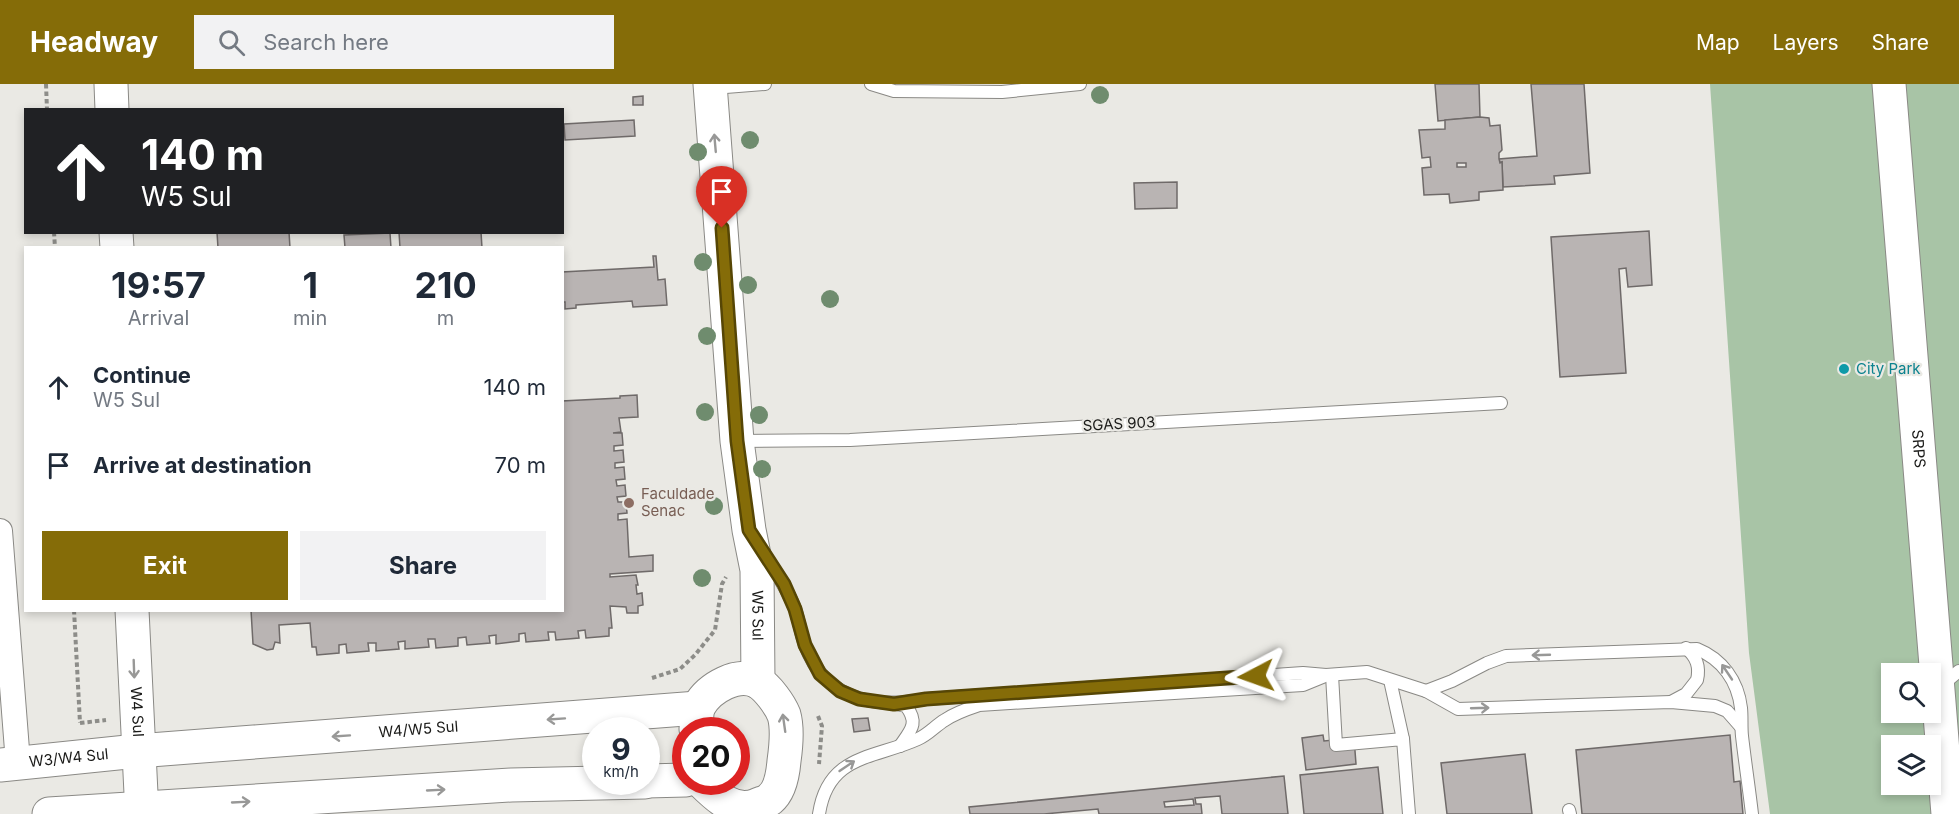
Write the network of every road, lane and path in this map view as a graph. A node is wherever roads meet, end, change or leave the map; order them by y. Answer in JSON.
{"nodes":[{"id":1,"x":46,"y":84,"type":"edge"},
{"id":2,"x":111,"y":84,"type":"edge"},
{"id":3,"x":765,"y":84,"type":"edge"},
{"id":4,"x":871,"y":84,"type":"edge"},
{"id":5,"x":1080,"y":84,"type":"edge"},
{"id":6,"x":1889,"y":84,"type":"edge"},
{"id":7,"x":710,"y":86,"type":"edge"},
{"id":8,"x":47,"y":108,"type":"edge"},
{"id":9,"x":112,"y":108,"type":"edge"},
{"id":10,"x":1501,"y":403,"type":"dead end"},
{"id":11,"x":737,"y":441,"type":"junction"},
{"id":12,"x":749,"y":530,"type":"junction"},
{"id":13,"x":0,"y":531,"type":"edge"},
{"id":14,"x":757,"y":570,"type":"junction"},
{"id":15,"x":74,"y":612,"type":"edge"},
{"id":16,"x":132,"y":612,"type":"edge"},
{"id":17,"x":1686,"y":648,"type":"junction"},
{"id":18,"x":1329,"y":675,"type":"junction"},
{"id":19,"x":645,"y":678,"type":"dead end"},
{"id":20,"x":1390,"y":680,"type":"junction"},
{"id":21,"x":1948,"y":680,"type":"edge"},
{"id":22,"x":758,"y":682,"type":"junction"},
{"id":23,"x":1426,"y":691,"type":"junction"},
{"id":24,"x":1671,"y":702,"type":"junction"},
{"id":25,"x":894,"y":704,"type":"junction"},
{"id":26,"x":818,"y":715,"type":"dead end"},
{"id":27,"x":698,"y":717,"type":"edge"},
{"id":28,"x":135,"y":718,"type":"junction"},
{"id":29,"x":672,"y":720,"type":"edge"},
{"id":30,"x":80,"y":723,"type":"junction"},
{"id":31,"x":1741,"y":728,"type":"junction"},
{"id":32,"x":1403,"y":739,"type":"junction"},
{"id":33,"x":900,"y":746,"type":"junction"},
{"id":34,"x":137,"y":752,"type":"junction"},
{"id":35,"x":82,"y":756,"type":"junction"},
{"id":36,"x":9,"y":764,"type":"edge"},
{"id":37,"x":819,"y":770,"type":"dead end"},
{"id":38,"x":582,"y":784,"type":"edge"},
{"id":39,"x":714,"y":795,"type":"edge"},
{"id":40,"x":771,"y":807,"type":"edge"},
{"id":41,"x":141,"y":811,"type":"edge"},
{"id":42,"x":49,"y":814,"type":"edge"},
{"id":43,"x":819,"y":814,"type":"edge"},
{"id":44,"x":1409,"y":814,"type":"edge"},
{"id":45,"x":1752,"y":814,"type":"edge"},
{"id":46,"x":1948,"y":814,"type":"edge"}],
"edges":[{"from":1,"to":8,"type":"path"},
{"from":2,"to":9,"type":"main road"},
{"from":3,"to":7,"type":"lane"},
{"from":4,"to":5,"type":"lane"},
{"from":6,"to":21,"type":"main road","name":"SRPS"},
{"from":11,"to":7,"type":"main road","name":"W5 Sul","one_way":true},
{"from":10,"to":11,"type":"lane","name":"SGAS 903"},
{"from":11,"to":12,"type":"main road","name":"W5 Sul"},
{"from":12,"to":14,"type":"main road","name":"W5 Sul"},
{"from":12,"to":25,"type":"lane"},
{"from":13,"to":36,"type":"street"},
{"from":14,"to":19,"type":"path"},
{"from":14,"to":22,"type":"main road","name":"W5 Sul"},
{"from":15,"to":30,"type":"path"},
{"from":16,"to":28,"type":"main road","name":"W4 Sul","one_way":true},
{"from":17,"to":23,"type":"lane","one_way":true},
{"from":17,"to":24,"type":"lane"},
{"from":31,"to":17,"type":"lane","one_way":true},
{"from":18,"to":20,"type":"lane"},
{"from":18,"to":25,"type":"lane"},
{"from":18,"to":32,"type":"lane"},
{"from":18,"to":33,"type":"lane"},
{"from":20,"to":23,"type":"lane"},
{"from":20,"to":32,"type":"lane"},
{"from":21,"to":46,"type":"main road","name":"SRPS"},
{"from":22,"to":27,"type":"main road"},
{"from":40,"to":22,"type":"main road","one_way":true},
{"from":23,"to":24,"type":"lane","one_way":true},
{"from":24,"to":31,"type":"lane"},
{"from":25,"to":33,"type":"lane"},
{"from":26,"to":37,"type":"path"},
{"from":28,"to":30,"type":"path"},
{"from":28,"to":34,"type":"main road","name":"W4 Sul"},
{"from":29,"to":34,"type":"main road","name":"W4/W5 Sul","one_way":true},
{"from":30,"to":35,"type":"path"},
{"from":31,"to":45,"type":"lane"},
{"from":32,"to":44,"type":"lane"},
{"from":43,"to":33,"type":"lane","one_way":true},
{"from":34,"to":35,"type":"main road","name":"W3/W4 Sul"},
{"from":34,"to":41,"type":"main road","name":"W4 Sul"},
{"from":35,"to":36,"type":"main road","name":"W3/W4 Sul"},
{"from":41,"to":38,"type":"main road","one_way":true},
{"from":39,"to":40,"type":"main road"},
{"from":41,"to":42,"type":"main road"}]}
